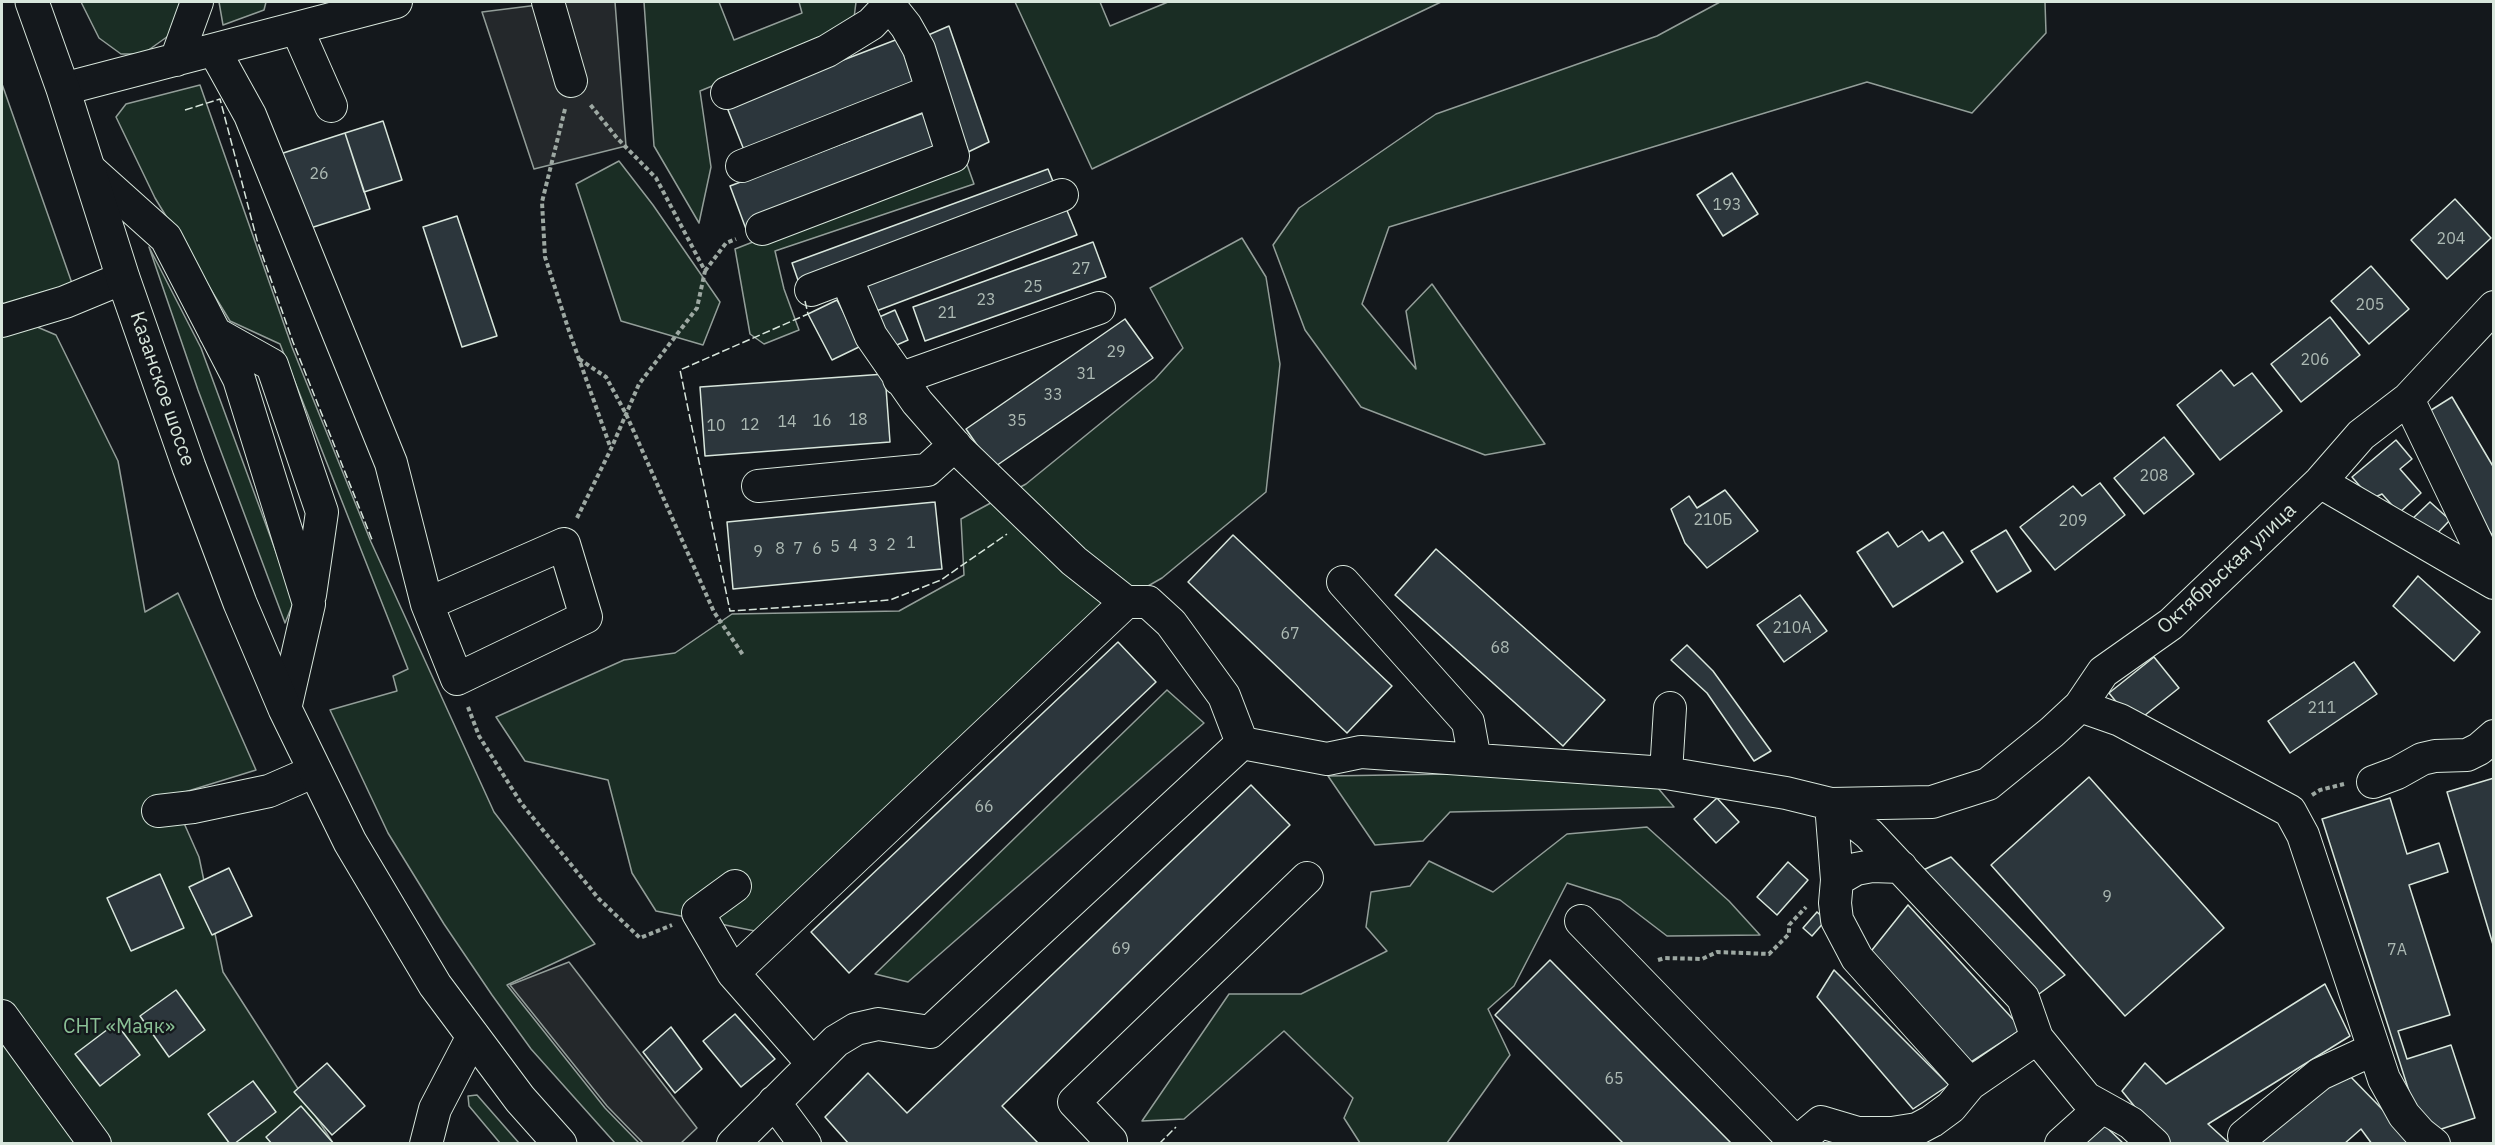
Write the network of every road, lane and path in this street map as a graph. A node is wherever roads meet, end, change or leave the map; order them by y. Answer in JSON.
{"nodes":[{"id":1,"x":32,"y":2,"type":"edge"},
{"id":2,"x":197,"y":2,"type":"edge"},
{"id":3,"x":548,"y":2,"type":"edge"},
{"id":4,"x":380,"y":3,"type":"edge"},
{"id":5,"x":888,"y":3,"type":"edge"},
{"id":6,"x":297,"y":29,"type":"junction"},
{"id":7,"x":214,"y":50,"type":"junction"},
{"id":8,"x":176,"y":60,"type":"junction"},
{"id":9,"x":571,"y":81,"type":"junction"},
{"id":10,"x":63,"y":89,"type":"junction"},
{"id":11,"x":932,"y":91,"type":"junction"},
{"id":12,"x":727,"y":93,"type":"dead end"},
{"id":13,"x":330,"y":106,"type":"dead end"},
{"id":14,"x":742,"y":166,"type":"dead end"},
{"id":15,"x":89,"y":170,"type":"junction"},
{"id":16,"x":1062,"y":195,"type":"dead end"},
{"id":17,"x":762,"y":229,"type":"joint"},
{"id":18,"x":705,"y":271,"type":"junction"},
{"id":19,"x":846,"y":277,"type":"junction"},
{"id":20,"x":123,"y":278,"type":"junction"},
{"id":21,"x":811,"y":290,"type":"dead end"},
{"id":22,"x":2493,"y":307,"type":"edge"},
{"id":23,"x":1099,"y":308,"type":"dead end"},
{"id":24,"x":2,"y":321,"type":"edge"},
{"id":25,"x":578,"y":358,"type":"junction"},
{"id":26,"x":899,"y":379,"type":"junction"},
{"id":27,"x":2408,"y":399,"type":"junction"},
{"id":28,"x":626,"y":414,"type":"junction"},
{"id":29,"x":955,"y":445,"type":"junction"},
{"id":30,"x":611,"y":449,"type":"junction"},
{"id":31,"x":2320,"y":482,"type":"junction"},
{"id":32,"x":758,"y":486,"type":"dead end"},
{"id":33,"x":564,"y":544,"type":"junction"},
{"id":34,"x":2493,"y":578,"type":"edge"},
{"id":35,"x":1343,"y":582,"type":"dead end"},
{"id":36,"x":2493,"y":583,"type":"edge"},
{"id":37,"x":1126,"y":602,"type":"junction"},
{"id":38,"x":427,"y":604,"type":"junction"},
{"id":39,"x":743,"y":655,"type":"dead end"},
{"id":40,"x":457,"y":679,"type":"junction"},
{"id":41,"x":2080,"y":706,"type":"junction"},
{"id":42,"x":1670,"y":708,"type":"dead end"},
{"id":43,"x":285,"y":709,"type":"junction"},
{"id":44,"x":2493,"y":736,"type":"edge"},
{"id":45,"x":1242,"y":743,"type":"junction"},
{"id":46,"x":1475,"y":760,"type":"junction"},
{"id":47,"x":315,"y":771,"type":"junction"},
{"id":48,"x":1666,"y":773,"type":"junction"},
{"id":49,"x":2373,"y":782,"type":"joint"},
{"id":50,"x":1831,"y":804,"type":"junction"},
{"id":51,"x":158,"y":811,"type":"dead end"},
{"id":52,"x":2290,"y":812,"type":"junction"},
{"id":53,"x":1901,"y":867,"type":"junction"},
{"id":54,"x":1307,"y":878,"type":"dead end"},
{"id":55,"x":1838,"y":880,"type":"junction"},
{"id":56,"x":735,"y":886,"type":"dead end"},
{"id":57,"x":698,"y":913,"type":"junction"},
{"id":58,"x":1581,"y":921,"type":"dead end"},
{"id":59,"x":1629,"y":970,"type":"junction"},
{"id":60,"x":733,"y":973,"type":"junction"},
{"id":61,"x":2,"y":1016,"type":"edge"},
{"id":62,"x":473,"y":1036,"type":"junction"},
{"id":63,"x":2037,"y":1038,"type":"junction"},
{"id":64,"x":2374,"y":1048,"type":"junction"},
{"id":65,"x":813,"y":1064,"type":"junction"},
{"id":66,"x":1970,"y":1084,"type":"junction"},
{"id":67,"x":774,"y":1102,"type":"junction"},
{"id":68,"x":2101,"y":1108,"type":"junction"},
{"id":69,"x":2244,"y":1136,"type":"dead end"},
{"id":70,"x":95,"y":1143,"type":"edge"},
{"id":71,"x":426,"y":1143,"type":"edge"},
{"id":72,"x":560,"y":1143,"type":"edge"},
{"id":73,"x":733,"y":1143,"type":"edge"},
{"id":74,"x":805,"y":1143,"type":"edge"},
{"id":75,"x":1109,"y":1143,"type":"edge"},
{"id":76,"x":1797,"y":1143,"type":"edge"},
{"id":77,"x":2061,"y":1143,"type":"edge"},
{"id":78,"x":2154,"y":1143,"type":"edge"},
{"id":79,"x":2434,"y":1143,"type":"edge"}],
"edges":[{"from":1,"to":10,"type":"main road"},
{"from":2,"to":8,"type":"street"},
{"from":3,"to":9,"type":"street"},
{"from":4,"to":6,"type":"street"},
{"from":5,"to":11,"type":"street"},
{"from":5,"to":12,"type":"street"},
{"from":6,"to":7,"type":"street"},
{"from":6,"to":13,"type":"street"},
{"from":7,"to":8,"type":"street"},
{"from":7,"to":38,"type":"street"},
{"from":8,"to":10,"type":"street"},
{"from":9,"to":18,"type":"path"},
{"from":9,"to":25,"type":"path"},
{"from":10,"to":15,"type":"main road","name":"Казанское шоссе"},
{"from":11,"to":14,"type":"street"},
{"from":11,"to":17,"type":"street"},
{"from":15,"to":20,"type":"main road","name":"Казанское шоссе"},
{"from":15,"to":43,"type":"street"},
{"from":16,"to":19,"type":"street"},
{"from":17,"to":18,"type":"path"},
{"from":18,"to":28,"type":"path"},
{"from":19,"to":21,"type":"street"},
{"from":19,"to":26,"type":"street"},
{"from":20,"to":24,"type":"street"},
{"from":20,"to":43,"type":"main road","name":"Казанское шоссе"},
{"from":22,"to":27,"type":"street","name":"Октябрьская улица"},
{"from":23,"to":26,"type":"street"},
{"from":25,"to":28,"type":"path"},
{"from":25,"to":30,"type":"path"},
{"from":26,"to":29,"type":"street"},
{"from":27,"to":31,"type":"street","name":"Октябрьская улица"},
{"from":27,"to":34,"type":"street"},
{"from":28,"to":30,"type":"path"},
{"from":28,"to":39,"type":"path"},
{"from":29,"to":32,"type":"street"},
{"from":29,"to":37,"type":"street"},
{"from":30,"to":33,"type":"path"},
{"from":31,"to":36,"type":"street"},
{"from":31,"to":41,"type":"street","name":"Октябрьская улица"},
{"from":33,"to":38,"type":"street"},
{"from":33,"to":40,"type":"street"},
{"from":35,"to":46,"type":"street"},
{"from":37,"to":45,"type":"street"},
{"from":37,"to":60,"type":"street"},
{"from":38,"to":40,"type":"street"},
{"from":40,"to":57,"type":"path"},
{"from":41,"to":50,"type":"street","name":"Октябрьская улица"},
{"from":41,"to":52,"type":"street"},
{"from":42,"to":48,"type":"street"},
{"from":43,"to":47,"type":"main road","name":"Казанское шоссе"},
{"from":44,"to":49,"type":"street"},
{"from":45,"to":46,"type":"street"},
{"from":45,"to":65,"type":"street"},
{"from":46,"to":48,"type":"street"},
{"from":47,"to":51,"type":"street"},
{"from":47,"to":62,"type":"main road","name":"Казанское шоссе"},
{"from":48,"to":50,"type":"street"},
{"from":49,"to":52,"type":"path"},
{"from":50,"to":53,"type":"street"},
{"from":50,"to":55,"type":"street"},
{"from":52,"to":64,"type":"street"},
{"from":53,"to":55,"type":"street"},
{"from":53,"to":63,"type":"street"},
{"from":54,"to":75,"type":"street"},
{"from":55,"to":59,"type":"path"},
{"from":55,"to":66,"type":"street"},
{"from":56,"to":57,"type":"street"},
{"from":57,"to":60,"type":"street"},
{"from":58,"to":59,"type":"street"},
{"from":59,"to":76,"type":"street"},
{"from":60,"to":65,"type":"street"},
{"from":61,"to":70,"type":"street"},
{"from":62,"to":71,"type":"street"},
{"from":62,"to":72,"type":"main road","name":"Казанское шоссе"},
{"from":63,"to":66,"type":"street"},
{"from":63,"to":68,"type":"street"},
{"from":64,"to":69,"type":"street"},
{"from":64,"to":79,"type":"street"},
{"from":65,"to":67,"type":"street"},
{"from":66,"to":76,"type":"street"},
{"from":67,"to":73,"type":"street"},
{"from":67,"to":74,"type":"street"},
{"from":68,"to":77,"type":"street"},
{"from":68,"to":78,"type":"street"}]}
